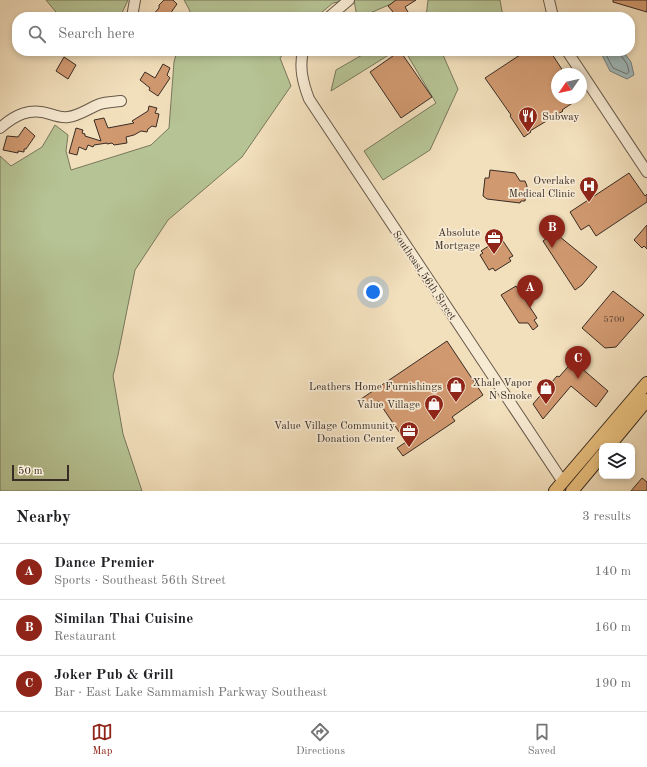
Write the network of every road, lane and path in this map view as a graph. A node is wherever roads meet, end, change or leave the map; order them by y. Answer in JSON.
{"nodes":[{"id":1,"x":135,"y":0,"type":"edge"},
{"id":2,"x":349,"y":0,"type":"edge"},
{"id":3,"x":549,"y":0,"type":"edge"},
{"id":4,"x":133,"y":12,"type":"edge"},
{"id":5,"x":335,"y":12,"type":"edge"},
{"id":6,"x":552,"y":12,"type":"edge"},
{"id":7,"x":303,"y":56,"type":"edge"},
{"id":8,"x":570,"y":56,"type":"edge"},
{"id":9,"x":121,"y":100,"type":"dead end"},
{"id":10,"x":0,"y":128,"type":"edge"},
{"id":11,"x":647,"y":172,"type":"edge"},
{"id":12,"x":647,"y":382,"type":"edge"},
{"id":13,"x":647,"y":400,"type":"edge"},
{"id":14,"x":611,"y":443,"type":"edge"},
{"id":15,"x":599,"y":459,"type":"edge"},
{"id":16,"x":562,"y":488,"type":"edge"},
{"id":17,"x":572,"y":491,"type":"edge"}],
"edges":[{"from":1,"to":4,"type":"street"},
{"from":2,"to":5,"type":"street"},
{"from":3,"to":6,"type":"street"},
{"from":7,"to":16,"type":"street","name":"Southeast 56th Street"},
{"from":8,"to":11,"type":"street"},
{"from":9,"to":10,"type":"street"},
{"from":12,"to":16,"type":"main road"},
{"from":13,"to":14,"type":"main road"},
{"from":15,"to":17,"type":"main road"}]}
